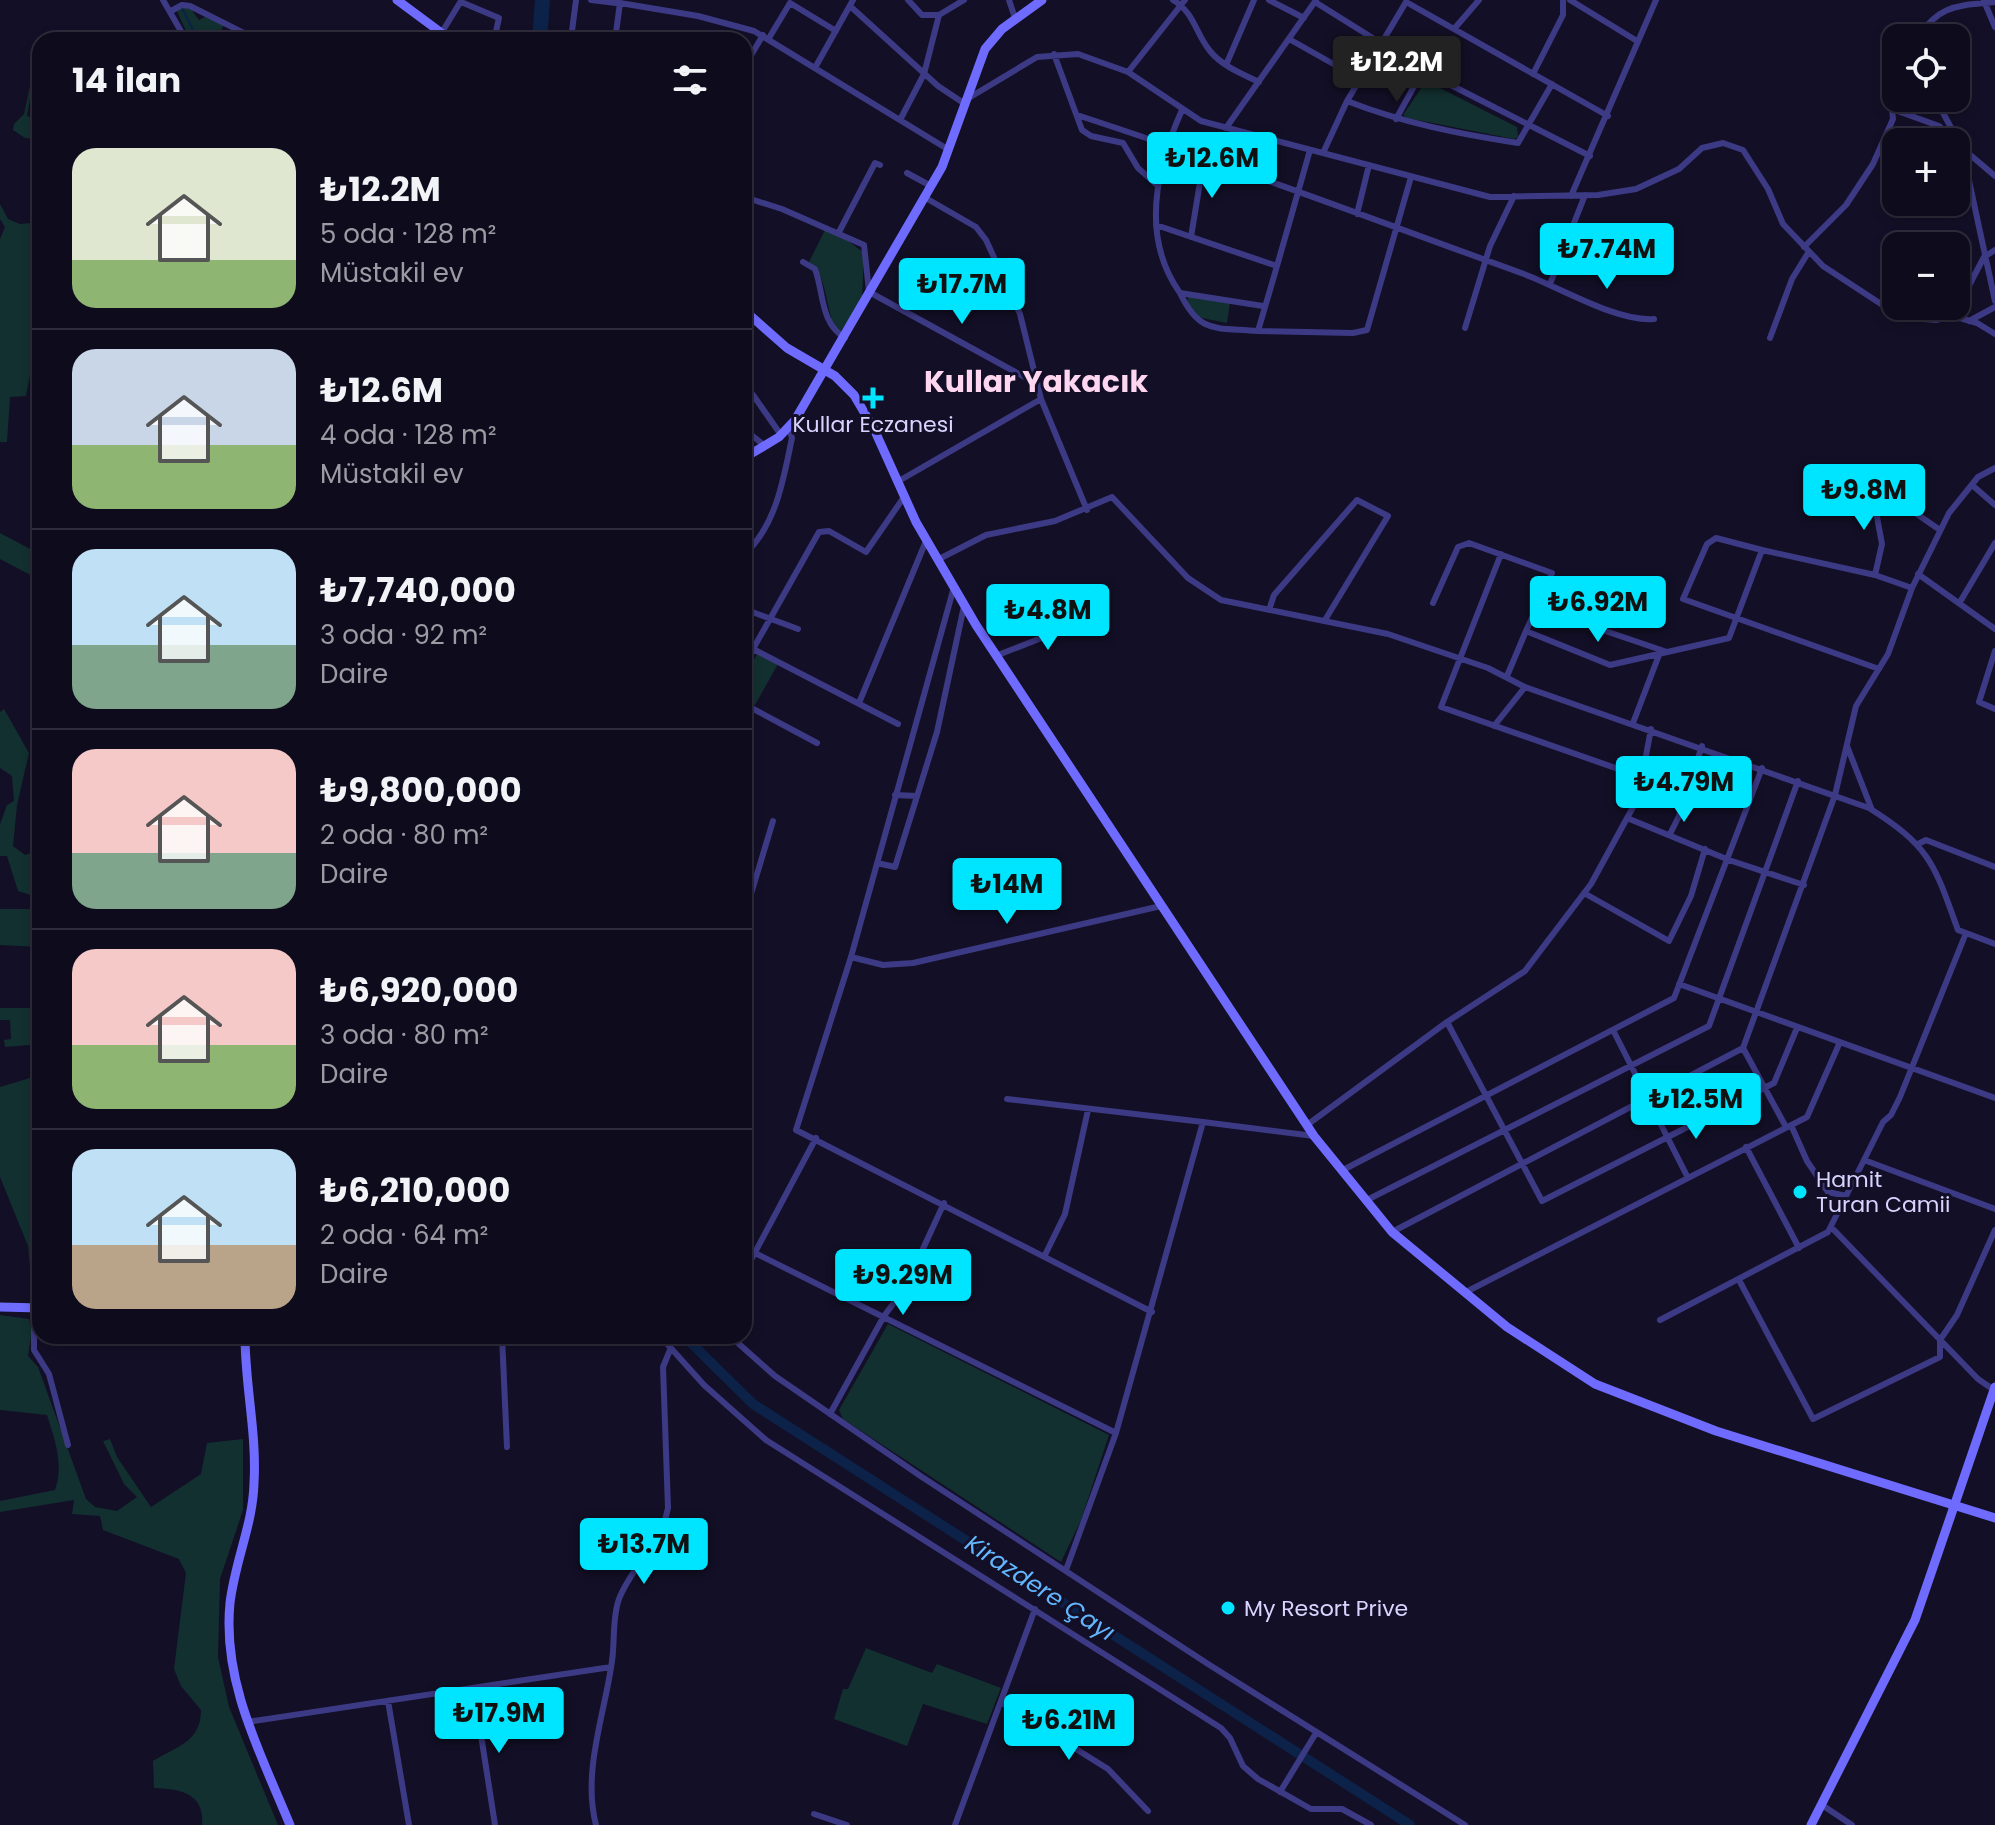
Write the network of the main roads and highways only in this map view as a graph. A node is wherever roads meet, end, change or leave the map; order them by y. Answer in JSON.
{"nodes":[{"id":1,"x":1042,"y":0,"type":"edge"},
{"id":2,"x":404,"y":2,"type":"edge"},
{"id":3,"x":442,"y":32,"type":"edge"},
{"id":4,"x":752,"y":317,"type":"edge"},
{"id":5,"x":825,"y":371,"type":"junction"},
{"id":6,"x":752,"y":453,"type":"edge"},
{"id":7,"x":0,"y":1307,"type":"edge"},
{"id":8,"x":32,"y":1308,"type":"edge"},
{"id":9,"x":242,"y":1344,"type":"edge"},
{"id":10,"x":243,"y":1344,"type":"edge"},
{"id":11,"x":1994,"y":1388,"type":"edge"},
{"id":12,"x":1956,"y":1506,"type":"junction"},
{"id":13,"x":1995,"y":1518,"type":"edge"},
{"id":14,"x":287,"y":1825,"type":"edge"},
{"id":15,"x":1811,"y":1825,"type":"edge"}],
"edges":[{"from":1,"to":5,"type":"main road"},
{"from":2,"to":3,"type":"main road"},
{"from":4,"to":5,"type":"main road"},
{"from":5,"to":6,"type":"main road"},
{"from":5,"to":12,"type":"main road"},
{"from":7,"to":8,"type":"main road"},
{"from":9,"to":14,"type":"main road"},
{"from":10,"to":14,"type":"main road"},
{"from":11,"to":12,"type":"main road"},
{"from":12,"to":13,"type":"main road"},
{"from":12,"to":15,"type":"main road"}]}
